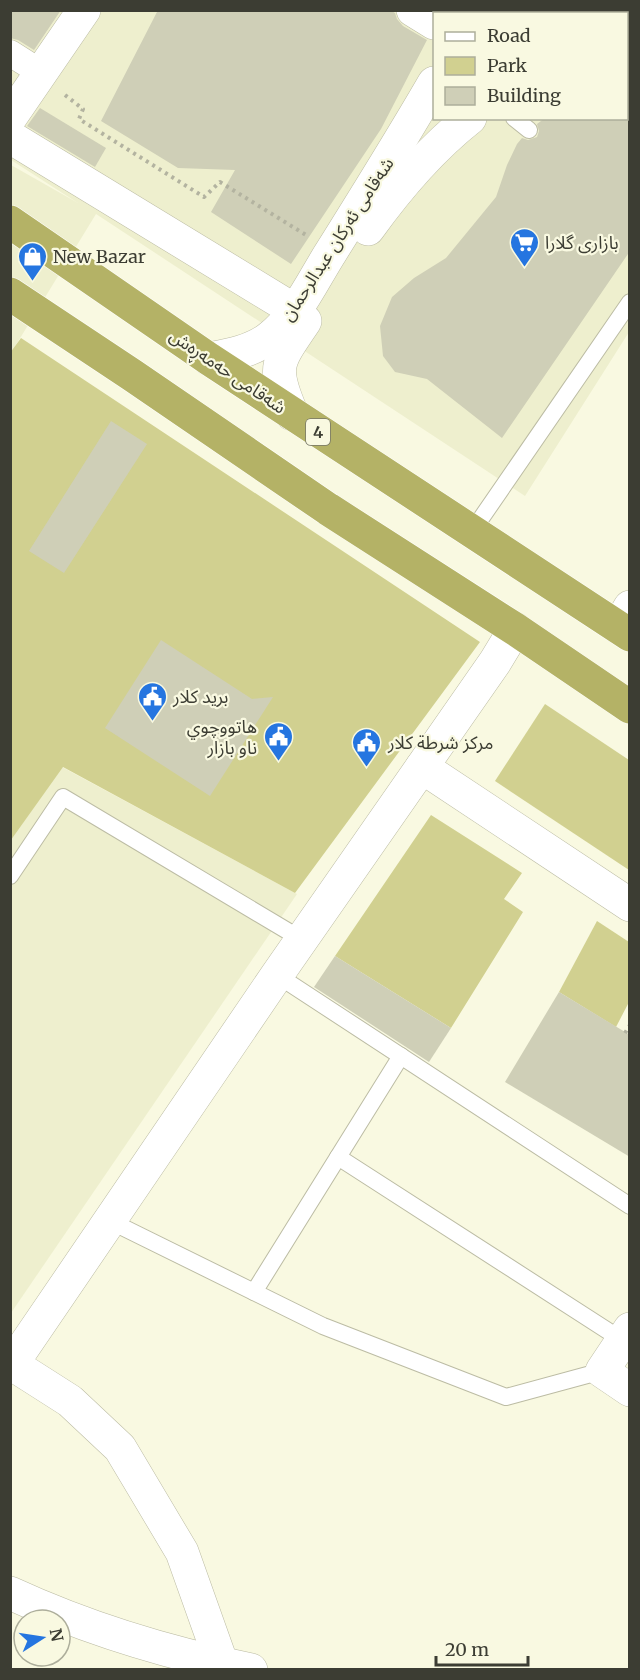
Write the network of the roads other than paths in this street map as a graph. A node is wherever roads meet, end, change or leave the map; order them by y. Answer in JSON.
{"nodes":[{"id":1,"x":84,"y":10,"type":"edge"},
{"id":2,"x":413,"y":10,"type":"edge"},
{"id":3,"x":433,"y":22,"type":"edge"},
{"id":4,"x":10,"y":53,"type":"edge"},
{"id":5,"x":42,"y":74,"type":"junction"},
{"id":6,"x":433,"y":89,"type":"edge"},
{"id":7,"x":10,"y":118,"type":"edge"},
{"id":8,"x":467,"y":120,"type":"edge"},
{"id":9,"x":516,"y":120,"type":"edge"},
{"id":10,"x":529,"y":130,"type":"dead end"},
{"id":11,"x":10,"y":137,"type":"edge"},
{"id":12,"x":408,"y":158,"type":"junction"},
{"id":13,"x":10,"y":222,"type":"edge"},
{"id":14,"x":10,"y":294,"type":"edge"},
{"id":15,"x":630,"y":302,"type":"edge"},
{"id":16,"x":294,"y":310,"type":"junction"},
{"id":17,"x":209,"y":360,"type":"junction"},
{"id":18,"x":292,"y":414,"type":"junction"},
{"id":19,"x":471,"y":533,"type":"junction"},
{"id":20,"x":626,"y":623,"type":"edge"},
{"id":21,"x":515,"y":629,"type":"junction"},
{"id":22,"x":630,"y":707,"type":"edge"},
{"id":23,"x":422,"y":767,"type":"junction"},
{"id":24,"x":10,"y":876,"type":"edge"},
{"id":25,"x":630,"y":905,"type":"edge"},
{"id":26,"x":301,"y":939,"type":"junction"},
{"id":27,"x":277,"y":975,"type":"junction"},
{"id":28,"x":400,"y":1056,"type":"junction"},
{"id":29,"x":338,"y":1157,"type":"junction"},
{"id":30,"x":630,"y":1206,"type":"edge"},
{"id":31,"x":110,"y":1221,"type":"junction"},
{"id":32,"x":254,"y":1292,"type":"junction"},
{"id":33,"x":626,"y":1335,"type":"edge"},
{"id":34,"x":11,"y":1365,"type":"edge"},
{"id":35,"x":602,"y":1371,"type":"junction"},
{"id":36,"x":630,"y":1390,"type":"edge"},
{"id":37,"x":10,"y":1593,"type":"edge"},
{"id":38,"x":233,"y":1668,"type":"edge"}],
"edges":[{"from":1,"to":5,"type":"street"},
{"from":2,"to":3,"type":"street"},
{"from":4,"to":5,"type":"street"},
{"from":5,"to":7,"type":"street"},
{"from":6,"to":12,"type":"street","name":"شەقامی ئەرکان عبدالرحمان"},
{"from":8,"to":12,"type":"street","name":"شەقامی ئەرکان عبدالرحمان"},
{"from":9,"to":10,"type":"lane"},
{"from":11,"to":16,"type":"street"},
{"from":12,"to":16,"type":"street","name":"شەقامی ئەرکان عبدالرحمان"},
{"from":12,"to":18,"type":"street","name":"شەقامی ئەرکان عبدالرحمان"},
{"from":13,"to":17,"type":"highway","name":"شەقامی حەمەڕەش","number":"4"},
{"from":14,"to":21,"type":"highway"},
{"from":15,"to":19,"type":"lane"},
{"from":16,"to":17,"type":"street","name":"شەقامی ئەرکان عبدالرحمان"},
{"from":17,"to":18,"type":"highway","name":"شەقامی حەمەڕەش","number":"4"},
{"from":18,"to":19,"type":"highway","name":"شەقامی حەمەڕەش","number":"4"},
{"from":19,"to":20,"type":"highway","name":"شەقامی حەمەڕەش","number":"4"},
{"from":21,"to":22,"type":"highway"},
{"from":21,"to":23,"type":"street"},
{"from":23,"to":25,"type":"street"},
{"from":23,"to":26,"type":"street"},
{"from":24,"to":26,"type":"lane"},
{"from":26,"to":27,"type":"street"},
{"from":27,"to":28,"type":"lane"},
{"from":27,"to":31,"type":"street"},
{"from":28,"to":29,"type":"lane"},
{"from":28,"to":30,"type":"lane"},
{"from":29,"to":32,"type":"lane"},
{"from":29,"to":33,"type":"lane"},
{"from":31,"to":32,"type":"lane"},
{"from":31,"to":34,"type":"street"},
{"from":32,"to":35,"type":"lane"},
{"from":33,"to":35,"type":"street"},
{"from":34,"to":38,"type":"street"},
{"from":35,"to":36,"type":"street"},
{"from":37,"to":38,"type":"street"}]}
